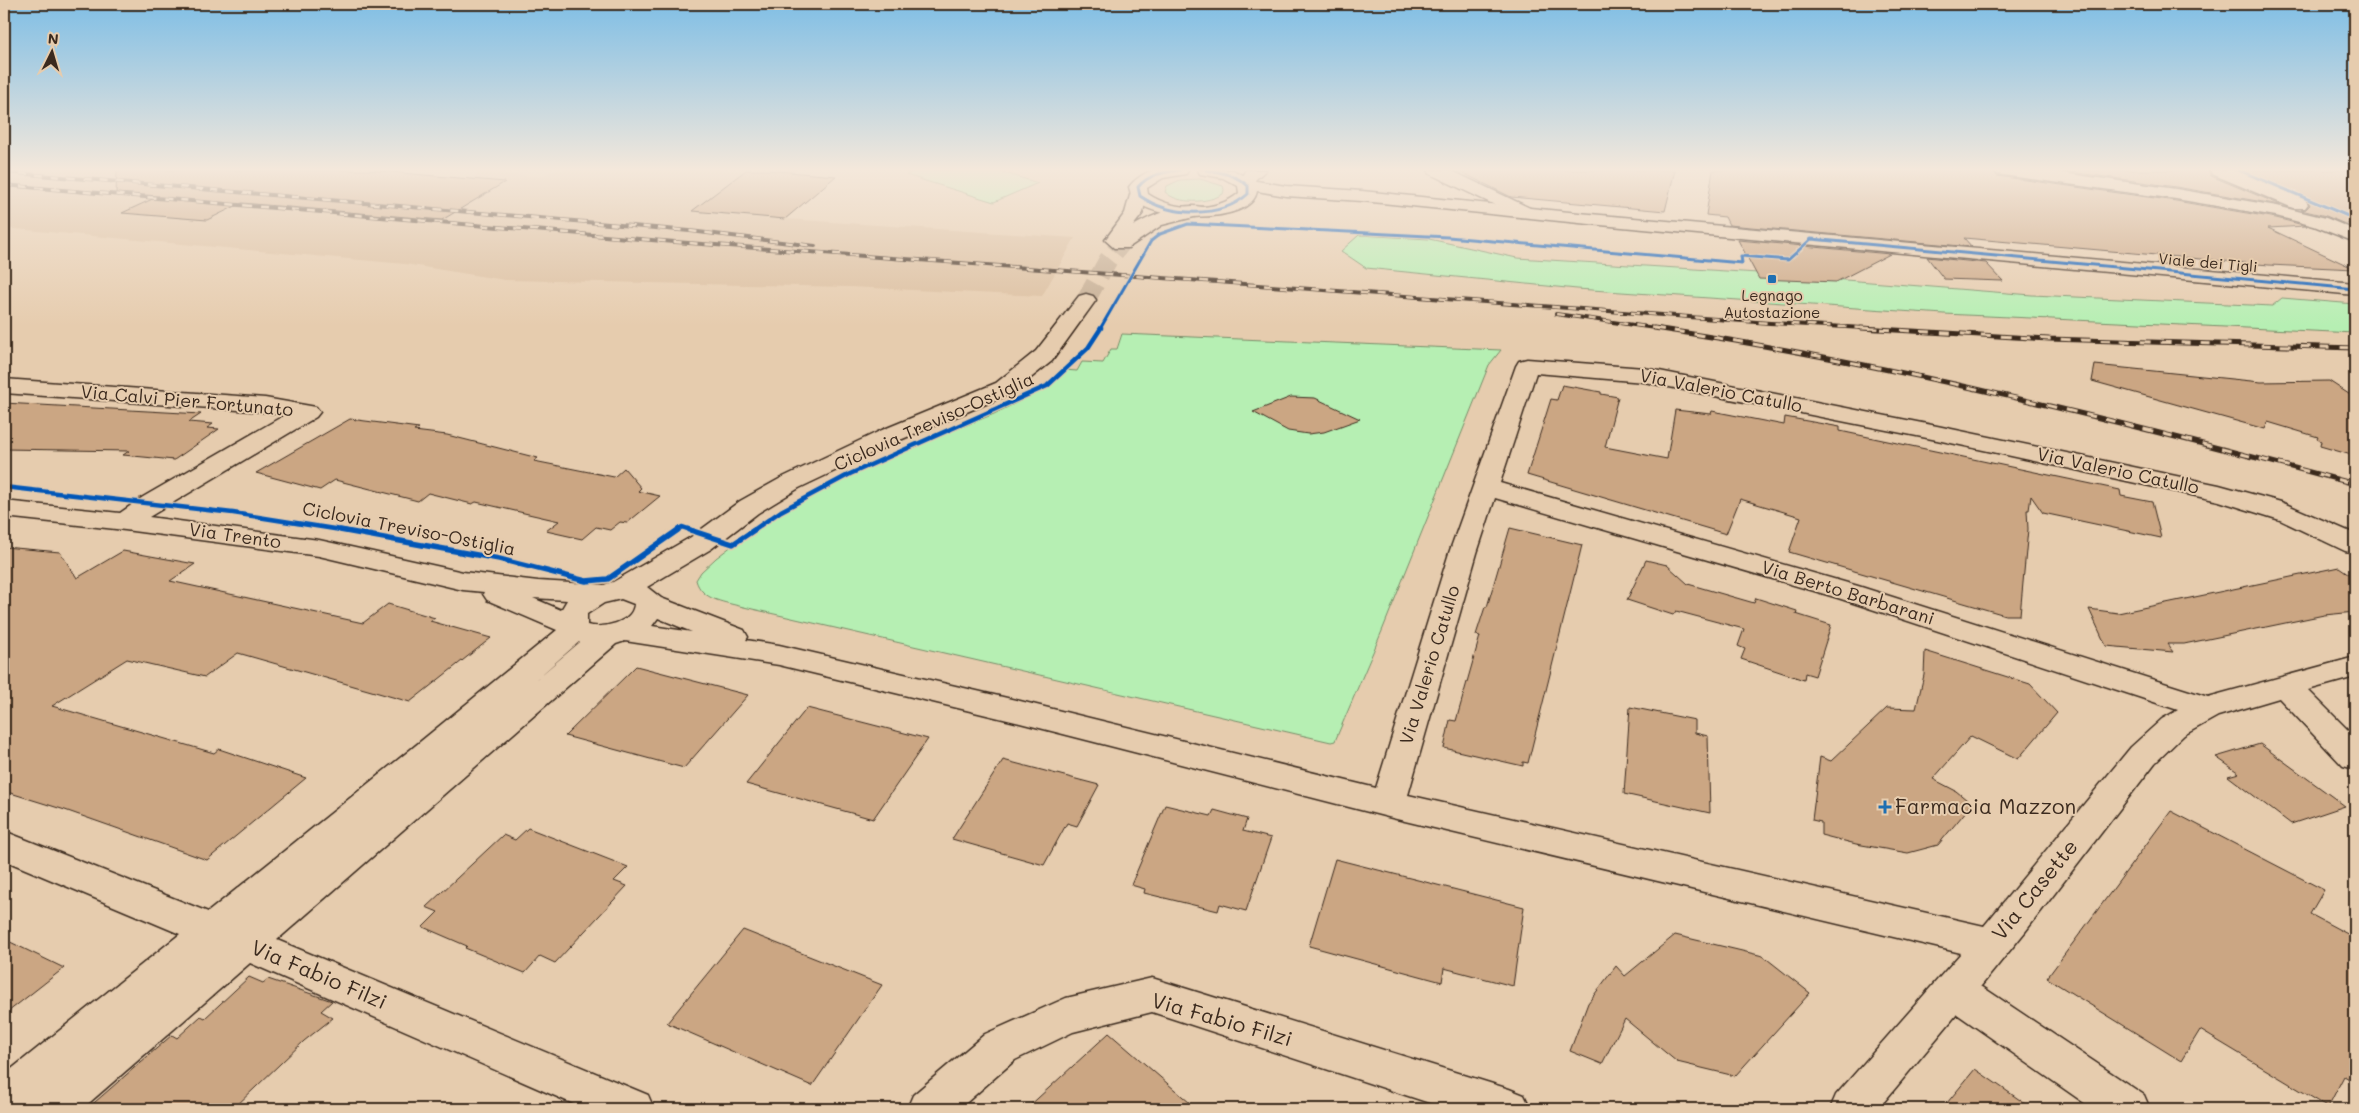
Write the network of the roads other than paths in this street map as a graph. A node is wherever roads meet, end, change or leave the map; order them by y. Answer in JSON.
{"nodes":[{"id":1,"x":1127,"y":222,"type":"edge"},
{"id":2,"x":1154,"y":222,"type":"edge"},
{"id":3,"x":1624,"y":222,"type":"edge"},
{"id":4,"x":2320,"y":222,"type":"edge"},
{"id":5,"x":2341,"y":222,"type":"edge"},
{"id":6,"x":2355,"y":228,"type":"edge"},
{"id":7,"x":2355,"y":237,"type":"edge"},
{"id":8,"x":2355,"y":281,"type":"edge"},
{"id":9,"x":2304,"y":284,"type":"junction"},
{"id":10,"x":2355,"y":289,"type":"edge"},
{"id":11,"x":1086,"y":300,"type":"tunnel mouth"},
{"id":12,"x":4,"y":386,"type":"edge"},
{"id":13,"x":1486,"y":487,"type":"junction"},
{"id":14,"x":4,"y":509,"type":"edge"},
{"id":15,"x":125,"y":522,"type":"junction"},
{"id":16,"x":701,"y":543,"type":"junction"},
{"id":17,"x":2355,"y":545,"type":"edge"},
{"id":18,"x":463,"y":581,"type":"junction"},
{"id":19,"x":611,"y":591,"type":"junction"},
{"id":20,"x":650,"y":603,"type":"junction"},
{"id":21,"x":594,"y":631,"type":"junction"},
{"id":22,"x":779,"y":655,"type":"junction"},
{"id":23,"x":2355,"y":667,"type":"edge"},
{"id":24,"x":2285,"y":685,"type":"junction"},
{"id":25,"x":2207,"y":708,"type":"junction"},
{"id":26,"x":2355,"y":757,"type":"edge"},
{"id":27,"x":1388,"y":804,"type":"junction"},
{"id":28,"x":4,"y":845,"type":"edge"},
{"id":29,"x":229,"y":937,"type":"junction"},
{"id":30,"x":1992,"y":944,"type":"junction"},
{"id":31,"x":1953,"y":989,"type":"junction"},
{"id":32,"x":4,"y":1101,"type":"edge"},
{"id":33,"x":50,"y":1109,"type":"edge"},
{"id":34,"x":633,"y":1109,"type":"edge"},
{"id":35,"x":928,"y":1109,"type":"edge"},
{"id":36,"x":1509,"y":1109,"type":"edge"},
{"id":37,"x":1852,"y":1109,"type":"edge"},
{"id":38,"x":2129,"y":1109,"type":"edge"}],
"edges":[{"from":1,"to":2,"type":"street"},
{"from":3,"to":9,"type":"street","name":"Viale dei Tigli"},
{"from":4,"to":7,"type":"street"},
{"from":5,"to":6,"type":"street"},
{"from":8,"to":9,"type":"street","name":"Viale dei Tigli"},
{"from":9,"to":10,"type":"street","name":"Viale dei Tigli"},
{"from":11,"to":16,"type":"street"},
{"from":12,"to":15,"type":"street","name":"Via Calvi Pier Fortunato"},
{"from":13,"to":17,"type":"street","name":"Via Valerio Catullo"},
{"from":13,"to":25,"type":"street","name":"Via Berto Barbarani"},
{"from":13,"to":27,"type":"street","name":"Via Valerio Catullo"},
{"from":14,"to":15,"type":"street","name":"Via Trento"},
{"from":15,"to":18,"type":"street","name":"Via Trento"},
{"from":16,"to":19,"type":"street"},
{"from":16,"to":20,"type":"street"},
{"from":18,"to":19,"type":"street","name":"Via Trento"},
{"from":18,"to":21,"type":"street","name":"Via Trento"},
{"from":19,"to":20,"type":"street","name":"Via Trento"},
{"from":19,"to":21,"type":"street"},
{"from":20,"to":21,"type":"street"},
{"from":20,"to":22,"type":"street","name":"Via Trento"},
{"from":21,"to":22,"type":"street","name":"Via Trento"},
{"from":21,"to":29,"type":"street"},
{"from":22,"to":27,"type":"street"},
{"from":23,"to":24,"type":"street","name":"Via Casette"},
{"from":24,"to":25,"type":"street","name":"Via Casette"},
{"from":24,"to":26,"type":"street"},
{"from":25,"to":30,"type":"street","name":"Via Casette"},
{"from":27,"to":30,"type":"street"},
{"from":28,"to":29,"type":"street","name":"Via Fabio Filzi"},
{"from":29,"to":32,"type":"street"},
{"from":29,"to":33,"type":"street"},
{"from":29,"to":34,"type":"street","name":"Via Fabio Filzi"},
{"from":30,"to":31,"type":"street","name":"Via Casette"},
{"from":31,"to":37,"type":"street","name":"Via Casette"},
{"from":31,"to":38,"type":"street"},
{"from":35,"to":36,"type":"street","name":"Via Fabio Filzi"}]}
